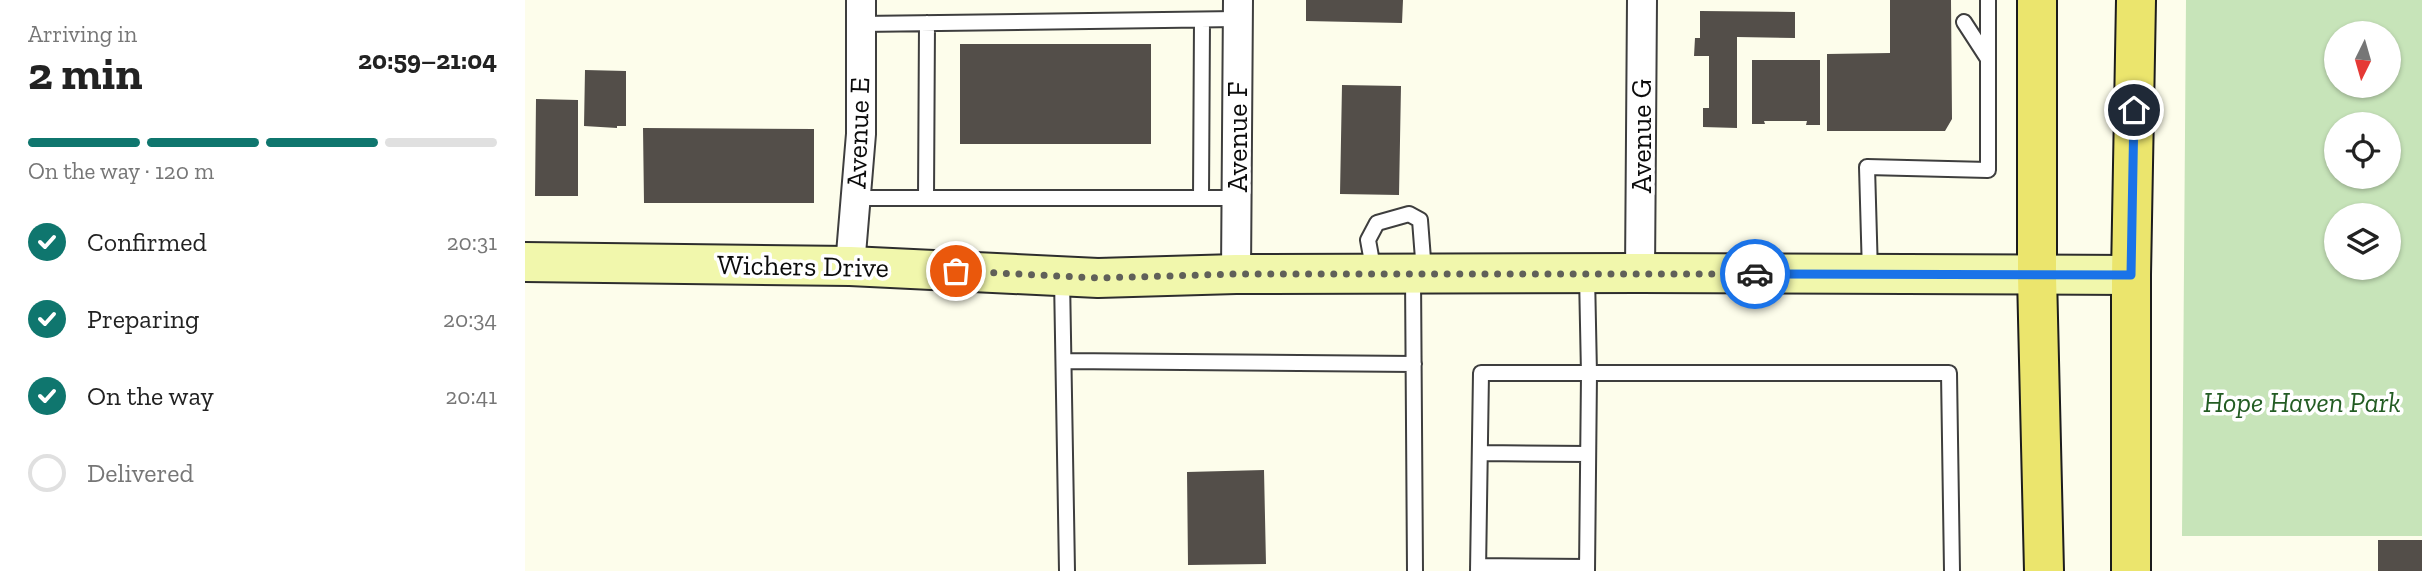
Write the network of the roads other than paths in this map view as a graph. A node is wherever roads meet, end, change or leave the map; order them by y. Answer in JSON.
{"nodes":[{"id":1,"x":1642,"y":0,"type":"edge"},
{"id":2,"x":1988,"y":0,"type":"edge"},
{"id":3,"x":2037,"y":0,"type":"edge"},
{"id":4,"x":2136,"y":0,"type":"edge"},
{"id":5,"x":1238,"y":10,"type":"edge"},
{"id":6,"x":861,"y":12,"type":"edge"},
{"id":7,"x":1202,"y":19,"type":"junction"},
{"id":8,"x":1964,"y":22,"type":"dead end"},
{"id":9,"x":927,"y":23,"type":"junction"},
{"id":10,"x":1988,"y":60,"type":"junction"},
{"id":11,"x":856,"y":198,"type":"junction"},
{"id":12,"x":926,"y":198,"type":"junction"},
{"id":13,"x":1201,"y":198,"type":"junction"},
{"id":14,"x":1236,"y":198,"type":"junction"},
{"id":15,"x":525,"y":262,"type":"edge"},
{"id":16,"x":850,"y":266,"type":"junction"},
{"id":17,"x":1640,"y":273,"type":"junction"},
{"id":18,"x":1236,"y":274,"type":"junction"},
{"id":19,"x":1374,"y":274,"type":"junction"},
{"id":20,"x":1418,"y":274,"type":"junction"},
{"id":21,"x":1587,"y":274,"type":"junction"},
{"id":22,"x":1870,"y":275,"type":"junction"},
{"id":23,"x":2131,"y":275,"type":"junction"},
{"id":24,"x":1062,"y":276,"type":"junction"},
{"id":25,"x":2037,"y":276,"type":"junction"},
{"id":26,"x":1064,"y":361,"type":"junction"},
{"id":27,"x":1414,"y":364,"type":"junction"},
{"id":28,"x":1589,"y":374,"type":"junction"},
{"id":29,"x":1479,"y":453,"type":"junction"},
{"id":30,"x":1588,"y":454,"type":"junction"},
{"id":31,"x":1478,"y":568,"type":"edge"},
{"id":32,"x":1587,"y":569,"type":"edge"},
{"id":33,"x":1067,"y":571,"type":"edge"},
{"id":34,"x":1415,"y":571,"type":"edge"},
{"id":35,"x":1952,"y":571,"type":"edge"},
{"id":36,"x":2043,"y":571,"type":"edge"},
{"id":37,"x":2131,"y":571,"type":"edge"}],
"edges":[{"from":1,"to":17,"type":"street","name":"Avenue G"},
{"from":2,"to":10,"type":"lane"},
{"from":3,"to":25,"type":"main road"},
{"from":4,"to":23,"type":"main road"},
{"from":5,"to":7,"type":"lane"},
{"from":5,"to":14,"type":"street","name":"Avenue F"},
{"from":6,"to":9,"type":"lane"},
{"from":6,"to":11,"type":"street","name":"Avenue E"},
{"from":7,"to":9,"type":"lane"},
{"from":7,"to":13,"type":"lane"},
{"from":8,"to":10,"type":"lane"},
{"from":9,"to":12,"type":"lane"},
{"from":10,"to":22,"type":"lane"},
{"from":11,"to":12,"type":"lane"},
{"from":11,"to":16,"type":"street","name":"Avenue E"},
{"from":12,"to":13,"type":"lane"},
{"from":13,"to":14,"type":"lane"},
{"from":14,"to":18,"type":"street","name":"Avenue F"},
{"from":15,"to":16,"type":"street","name":"Wichers Drive"},
{"from":16,"to":24,"type":"street","name":"Wichers Drive"},
{"from":17,"to":21,"type":"street","name":"Wichers Drive"},
{"from":17,"to":22,"type":"street","name":"Wichers Drive"},
{"from":18,"to":19,"type":"street","name":"Wichers Drive"},
{"from":18,"to":24,"type":"street","name":"Wichers Drive"},
{"from":19,"to":20,"type":"street","name":"Wichers Drive"},
{"from":19,"to":20,"type":"lane"},
{"from":20,"to":21,"type":"street","name":"Wichers Drive"},
{"from":20,"to":27,"type":"lane"},
{"from":21,"to":28,"type":"lane"},
{"from":22,"to":25,"type":"street","name":"Wichers Drive"},
{"from":23,"to":25,"type":"street","name":"Wichers Drive"},
{"from":23,"to":37,"type":"main road"},
{"from":24,"to":26,"type":"lane"},
{"from":25,"to":36,"type":"main road"},
{"from":26,"to":27,"type":"lane"},
{"from":26,"to":33,"type":"lane"},
{"from":27,"to":34,"type":"lane"},
{"from":28,"to":29,"type":"lane"},
{"from":28,"to":30,"type":"lane"},
{"from":28,"to":35,"type":"lane"},
{"from":29,"to":30,"type":"lane"},
{"from":29,"to":31,"type":"lane"},
{"from":30,"to":32,"type":"lane"},
{"from":31,"to":32,"type":"lane"}]}
